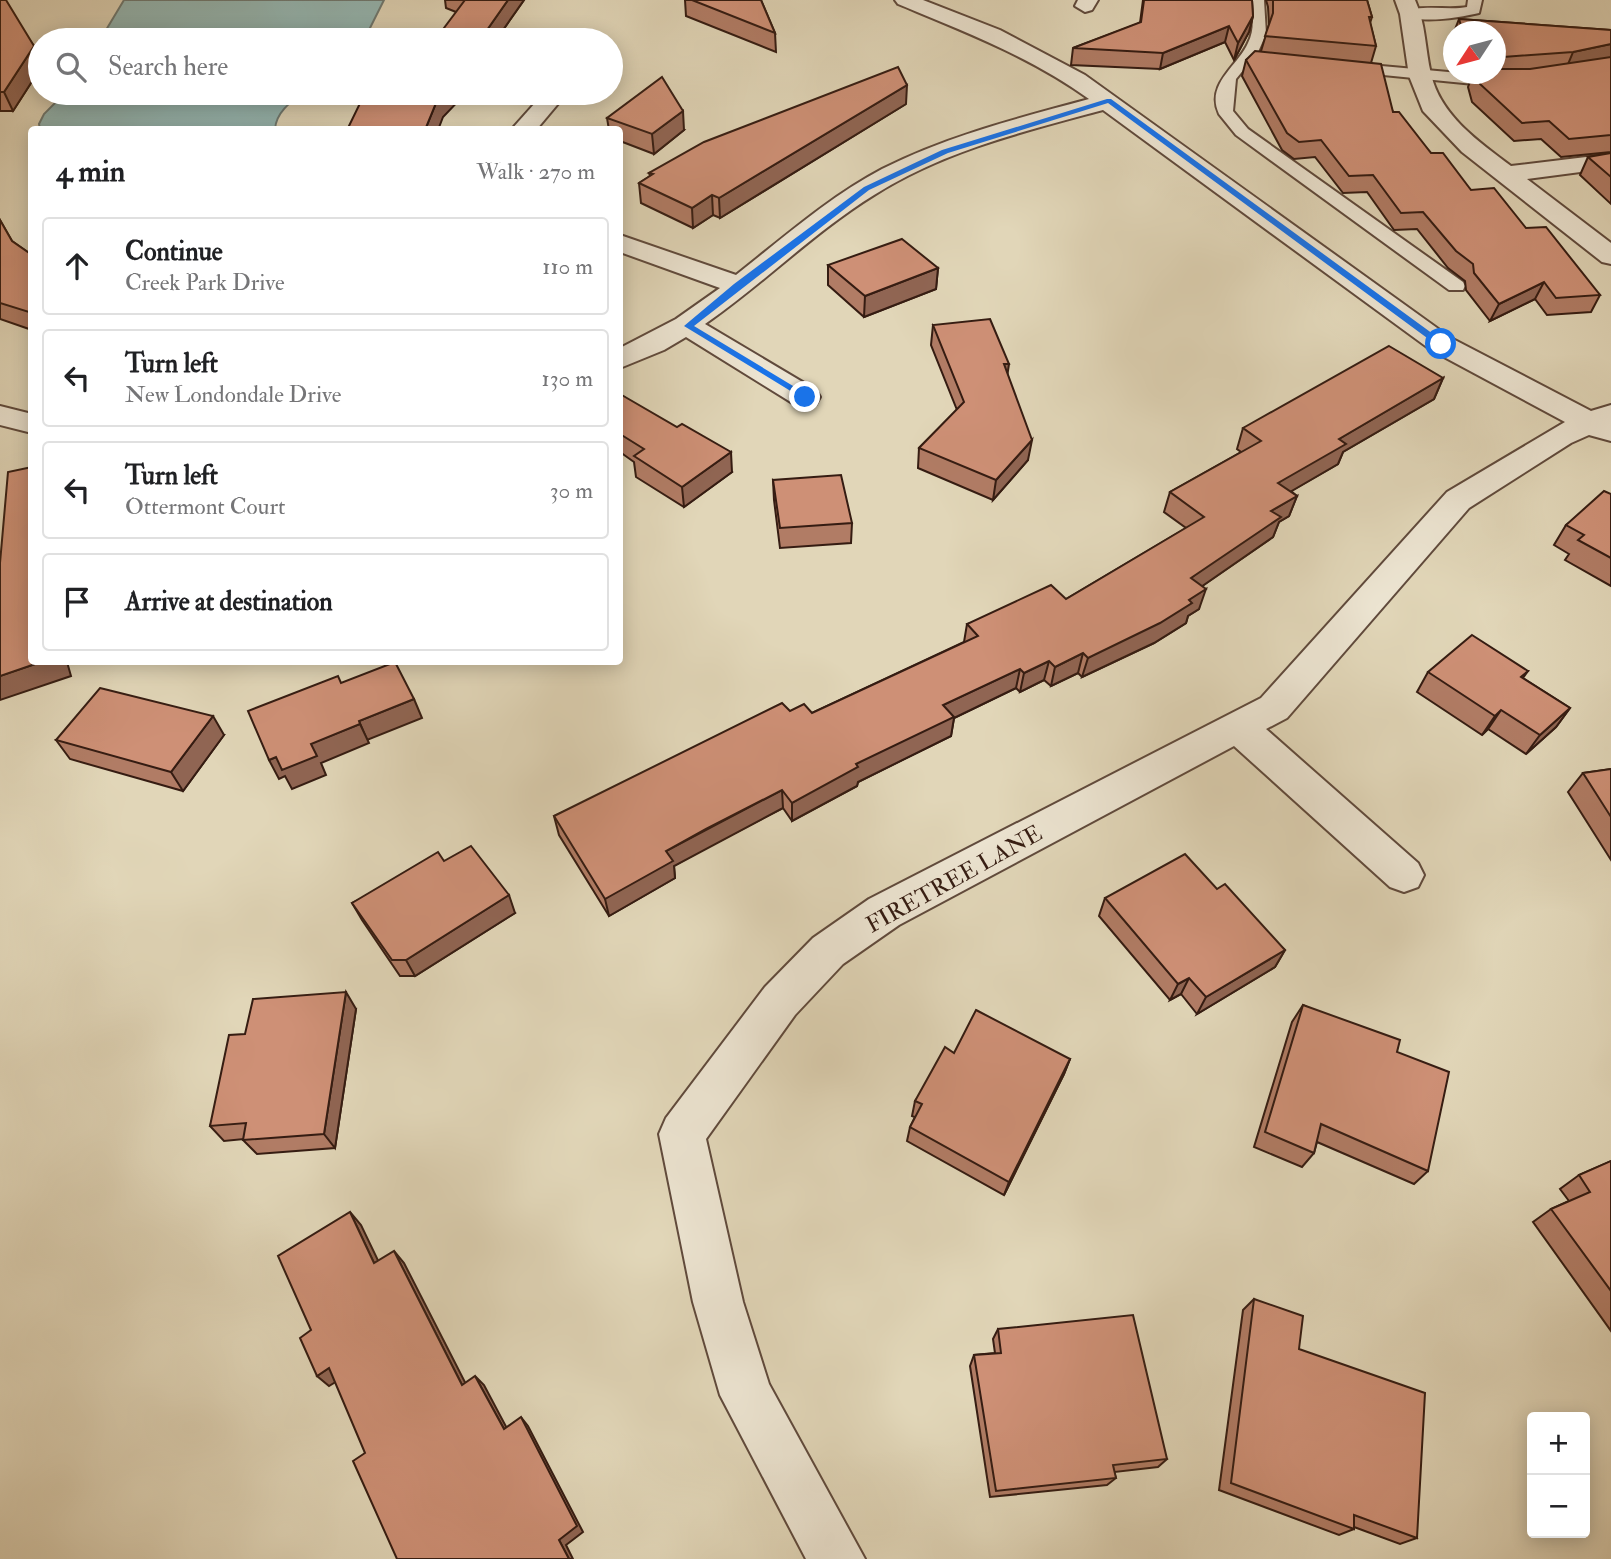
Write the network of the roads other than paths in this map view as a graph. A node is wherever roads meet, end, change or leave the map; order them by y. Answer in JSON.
{"nodes":[{"id":1,"x":905,"y":0,"type":"edge"},
{"id":2,"x":1257,"y":0,"type":"edge"},
{"id":3,"x":1475,"y":0,"type":"edge"},
{"id":4,"x":1408,"y":7,"type":"edge"},
{"id":5,"x":1337,"y":68,"type":"edge"},
{"id":6,"x":1420,"y":76,"type":"junction"},
{"id":7,"x":1520,"y":82,"type":"edge"},
{"id":8,"x":1109,"y":101,"type":"junction"},
{"id":9,"x":545,"y":105,"type":"edge"},
{"id":10,"x":526,"y":126,"type":"edge"},
{"id":11,"x":1611,"y":161,"type":"edge"},
{"id":12,"x":1505,"y":174,"type":"junction"},
{"id":13,"x":623,"y":244,"type":"edge"},
{"id":14,"x":1611,"y":256,"type":"edge"},
{"id":15,"x":737,"y":285,"type":"junction"},
{"id":16,"x":1456,"y":286,"type":"dead end"},
{"id":17,"x":688,"y":326,"type":"junction"},
{"id":18,"x":623,"y":358,"type":"edge"},
{"id":19,"x":805,"y":397,"type":"dead end"},
{"id":20,"x":0,"y":415,"type":"edge"},
{"id":21,"x":28,"y":423,"type":"edge"},
{"id":22,"x":1604,"y":424,"type":"edge"},
{"id":23,"x":1239,"y":728,"type":"junction"},
{"id":24,"x":1404,"y":875,"type":"dead end"},
{"id":25,"x":837,"y":1559,"type":"edge"}],
"edges":[{"from":1,"to":8,"type":"street"},
{"from":2,"to":16,"type":"lane"},
{"from":3,"to":4,"type":"lane"},
{"from":4,"to":6,"type":"street"},
{"from":5,"to":6,"type":"lane"},
{"from":6,"to":7,"type":"lane"},
{"from":6,"to":12,"type":"street"},
{"from":8,"to":15,"type":"street"},
{"from":8,"to":22,"type":"street"},
{"from":9,"to":10,"type":"street"},
{"from":11,"to":12,"type":"street"},
{"from":12,"to":14,"type":"street"},
{"from":13,"to":15,"type":"street"},
{"from":15,"to":17,"type":"street"},
{"from":17,"to":18,"type":"street"},
{"from":17,"to":19,"type":"street"},
{"from":20,"to":21,"type":"street"},
{"from":22,"to":23,"type":"street","name":"FIRETREE LANE"},
{"from":23,"to":24,"type":"street"},
{"from":23,"to":25,"type":"street","name":"FIRETREE LANE"}]}
